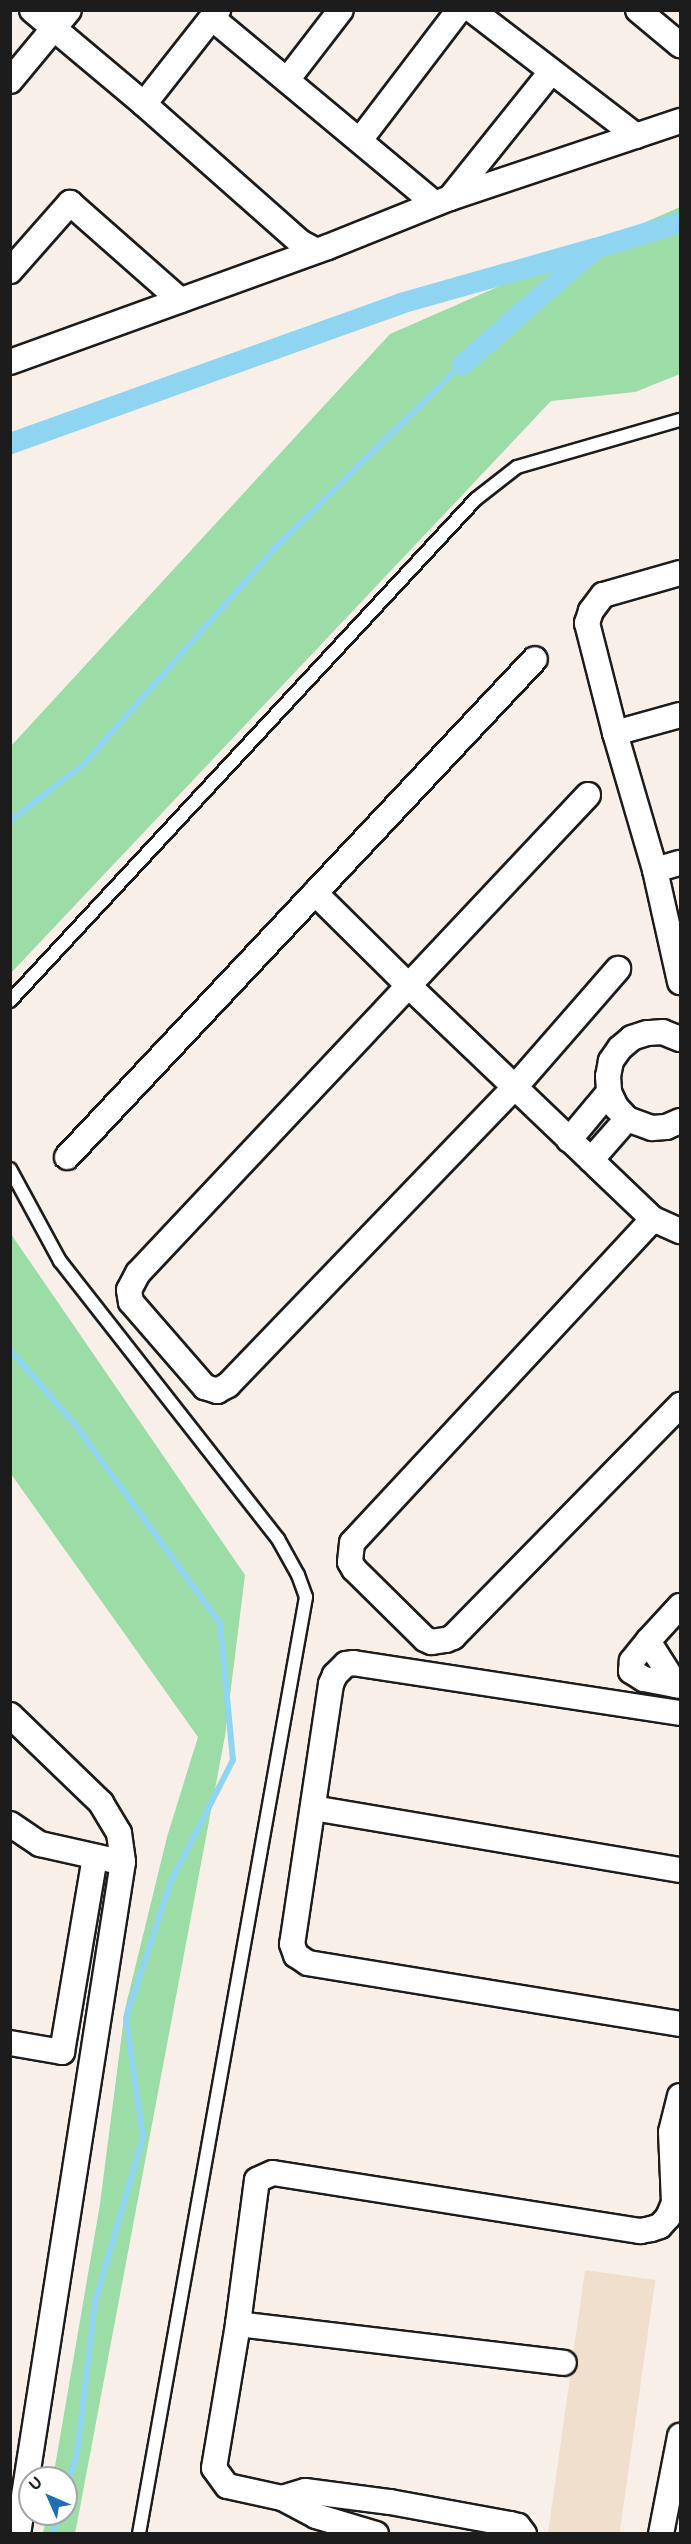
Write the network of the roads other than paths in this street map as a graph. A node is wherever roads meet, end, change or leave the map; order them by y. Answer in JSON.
{"nodes":[{"id":1,"x":32,"y":10,"type":"edge"},
{"id":2,"x":69,"y":10,"type":"edge"},
{"id":3,"x":341,"y":10,"type":"edge"},
{"id":4,"x":459,"y":10,"type":"edge"},
{"id":5,"x":472,"y":10,"type":"edge"},
{"id":6,"x":638,"y":10,"type":"edge"},
{"id":7,"x":215,"y":14,"type":"edge"},
{"id":8,"x":54,"y":29,"type":"junction"},
{"id":9,"x":681,"y":45,"type":"edge"},
{"id":10,"x":550,"y":73,"type":"junction"},
{"id":11,"x":287,"y":80,"type":"junction"},
{"id":12,"x":10,"y":81,"type":"edge"},
{"id":13,"x":144,"y":104,"type":"junction"},
{"id":14,"x":681,"y":122,"type":"edge"},
{"id":15,"x":636,"y":136,"type":"junction"},
{"id":16,"x":360,"y":140,"type":"junction"},
{"id":17,"x":442,"y":201,"type":"junction"},
{"id":18,"x":315,"y":250,"type":"junction"},
{"id":19,"x":10,"y":271,"type":"edge"},
{"id":20,"x":180,"y":300,"type":"junction"},
{"id":21,"x":10,"y":362,"type":"edge"},
{"id":22,"x":681,"y":420,"type":"edge"},
{"id":23,"x":681,"y":573,"type":"edge"},
{"id":24,"x":535,"y":659,"type":"dead end"},
{"id":25,"x":681,"y":715,"type":"edge"},
{"id":26,"x":615,"y":733,"type":"junction"},
{"id":27,"x":588,"y":795,"type":"dead end"},
{"id":28,"x":681,"y":863,"type":"edge"},
{"id":29,"x":655,"y":870,"type":"junction"},
{"id":30,"x":315,"y":893,"type":"junction"},
{"id":31,"x":618,"y":969,"type":"dead end"},
{"id":32,"x":681,"y":982,"type":"edge"},
{"id":33,"x":409,"y":986,"type":"junction"},
{"id":34,"x":10,"y":1001,"type":"edge"},
{"id":35,"x":681,"y":1039,"type":"edge"},
{"id":36,"x":515,"y":1087,"type":"junction"},
{"id":37,"x":609,"y":1092,"type":"junction"},
{"id":38,"x":627,"y":1119,"type":"junction"},
{"id":39,"x":680,"y":1123,"type":"edge"},
{"id":40,"x":569,"y":1140,"type":"junction"},
{"id":41,"x":67,"y":1157,"type":"dead end"},
{"id":42,"x":591,"y":1160,"type":"junction"},
{"id":43,"x":10,"y":1169,"type":"edge"},
{"id":44,"x":653,"y":1219,"type":"junction"},
{"id":45,"x":681,"y":1231,"type":"edge"},
{"id":46,"x":681,"y":1405,"type":"edge"},
{"id":47,"x":681,"y":1606,"type":"edge"},
{"id":48,"x":678,"y":1685,"type":"edge"},
{"id":49,"x":681,"y":1713,"type":"edge"},
{"id":50,"x":10,"y":1715,"type":"edge"},
{"id":51,"x":313,"y":1808,"type":"junction"},
{"id":52,"x":12,"y":1828,"type":"edge"},
{"id":53,"x":95,"y":1857,"type":"junction"},
{"id":54,"x":123,"y":1862,"type":"junction"},
{"id":55,"x":681,"y":1870,"type":"edge"},
{"id":56,"x":681,"y":2024,"type":"edge"},
{"id":57,"x":10,"y":2043,"type":"edge"},
{"id":58,"x":681,"y":2096,"type":"edge"},
{"id":59,"x":676,"y":2133,"type":"edge"},
{"id":60,"x":238,"y":2324,"type":"junction"},
{"id":61,"x":564,"y":2363,"type":"dead end"},
{"id":62,"x":681,"y":2436,"type":"edge"},
{"id":63,"x":282,"y":2498,"type":"junction"},
{"id":64,"x":18,"y":2534,"type":"edge"},
{"id":65,"x":139,"y":2534,"type":"edge"},
{"id":66,"x":376,"y":2534,"type":"edge"},
{"id":67,"x":524,"y":2534,"type":"edge"},
{"id":68,"x":661,"y":2534,"type":"edge"}],
"edges":[{"from":1,"to":8,"type":"street"},
{"from":2,"to":8,"type":"street"},
{"from":3,"to":11,"type":"street"},
{"from":4,"to":16,"type":"street"},
{"from":5,"to":10,"type":"street"},
{"from":6,"to":9,"type":"street"},
{"from":7,"to":11,"type":"street"},
{"from":7,"to":13,"type":"street"},
{"from":8,"to":12,"type":"street"},
{"from":8,"to":13,"type":"street"},
{"from":10,"to":15,"type":"street"},
{"from":10,"to":17,"type":"street"},
{"from":11,"to":16,"type":"street"},
{"from":13,"to":18,"type":"street"},
{"from":14,"to":15,"type":"street"},
{"from":15,"to":17,"type":"street"},
{"from":16,"to":17,"type":"street"},
{"from":17,"to":18,"type":"street"},
{"from":18,"to":20,"type":"street"},
{"from":19,"to":20,"type":"street"},
{"from":20,"to":21,"type":"street"},
{"from":22,"to":34,"type":"lane"},
{"from":23,"to":26,"type":"street"},
{"from":24,"to":30,"type":"street"},
{"from":25,"to":26,"type":"street"},
{"from":26,"to":29,"type":"street"},
{"from":27,"to":33,"type":"street"},
{"from":28,"to":29,"type":"street"},
{"from":29,"to":32,"type":"street"},
{"from":30,"to":33,"type":"street"},
{"from":30,"to":41,"type":"street"},
{"from":31,"to":36,"type":"street"},
{"from":33,"to":36,"type":"street"},
{"from":33,"to":36,"type":"street"},
{"from":35,"to":37,"type":"street"},
{"from":36,"to":40,"type":"street"},
{"from":37,"to":38,"type":"street"},
{"from":37,"to":40,"type":"street"},
{"from":38,"to":39,"type":"street"},
{"from":38,"to":42,"type":"street"},
{"from":40,"to":42,"type":"street"},
{"from":42,"to":44,"type":"street"},
{"from":43,"to":65,"type":"lane"},
{"from":44,"to":45,"type":"street"},
{"from":44,"to":46,"type":"street"},
{"from":47,"to":48,"type":"street"},
{"from":49,"to":51,"type":"street"},
{"from":50,"to":54,"type":"street"},
{"from":51,"to":55,"type":"street"},
{"from":51,"to":56,"type":"street"},
{"from":52,"to":53,"type":"street"},
{"from":53,"to":54,"type":"street"},
{"from":53,"to":57,"type":"street"},
{"from":54,"to":64,"type":"street"},
{"from":58,"to":59,"type":"street"},
{"from":59,"to":60,"type":"street"},
{"from":60,"to":61,"type":"street"},
{"from":60,"to":63,"type":"street"},
{"from":62,"to":68,"type":"street"},
{"from":63,"to":66,"type":"street"},
{"from":63,"to":67,"type":"street"}]}
